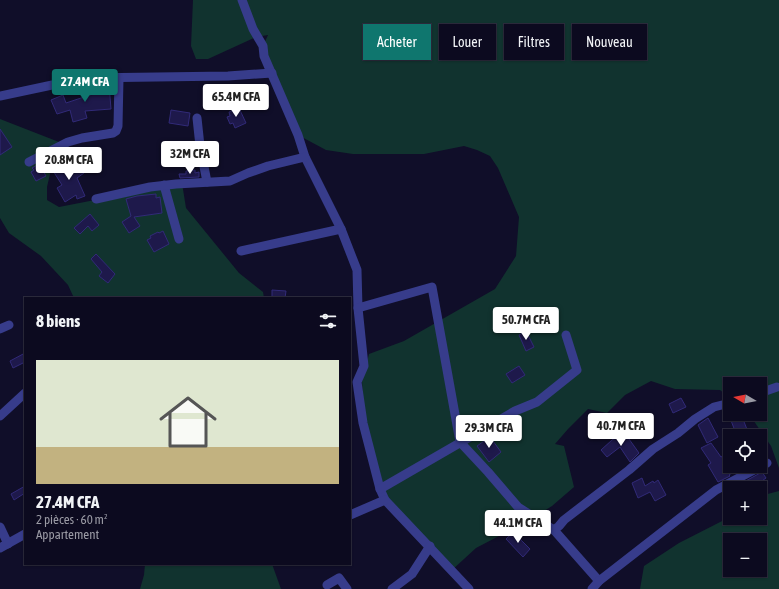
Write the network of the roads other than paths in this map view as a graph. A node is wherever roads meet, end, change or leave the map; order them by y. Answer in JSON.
{"nodes":[{"id":1,"x":242,"y":0,"type":"edge"},
{"id":2,"x":272,"y":74,"type":"junction"},
{"id":3,"x":119,"y":78,"type":"junction"},
{"id":4,"x":0,"y":96,"type":"edge"},
{"id":5,"x":197,"y":118,"type":"dead end"},
{"id":6,"x":304,"y":157,"type":"junction"},
{"id":7,"x":29,"y":162,"type":"dead end"},
{"id":8,"x":207,"y":182,"type":"junction"},
{"id":9,"x":164,"y":185,"type":"junction"},
{"id":10,"x":96,"y":198,"type":"dead end"},
{"id":11,"x":341,"y":228,"type":"junction"},
{"id":12,"x":179,"y":239,"type":"dead end"},
{"id":13,"x":241,"y":251,"type":"dead end"},
{"id":14,"x":358,"y":308,"type":"junction"},
{"id":15,"x":9,"y":325,"type":"dead end"},
{"id":16,"x":0,"y":329,"type":"edge"},
{"id":17,"x":566,"y":335,"type":"dead end"},
{"id":18,"x":354,"y":383,"type":"edge"},
{"id":19,"x":777,"y":387,"type":"dead end"},
{"id":20,"x":767,"y":391,"type":"edge"},
{"id":21,"x":24,"y":394,"type":"edge"},
{"id":22,"x":723,"y":405,"type":"edge"},
{"id":23,"x":0,"y":416,"type":"edge"},
{"id":24,"x":460,"y":442,"type":"junction"},
{"id":25,"x":748,"y":473,"type":"edge"},
{"id":26,"x":380,"y":489,"type":"junction"},
{"id":27,"x":385,"y":500,"type":"junction"},
{"id":28,"x":351,"y":515,"type":"edge"},
{"id":29,"x":0,"y":527,"type":"edge"},
{"id":30,"x":554,"y":530,"type":"junction"},
{"id":31,"x":24,"y":535,"type":"edge"},
{"id":32,"x":4,"y":546,"type":"edge"},
{"id":33,"x":430,"y":546,"type":"junction"},
{"id":34,"x":599,"y":581,"type":"junction"},
{"id":35,"x":327,"y":585,"type":"dead end"},
{"id":36,"x":347,"y":589,"type":"edge"},
{"id":37,"x":392,"y":589,"type":"edge"},
{"id":38,"x":469,"y":589,"type":"edge"},
{"id":39,"x":592,"y":589,"type":"edge"}],
"edges":[{"from":1,"to":2,"type":"street"},
{"from":2,"to":3,"type":"street"},
{"from":2,"to":6,"type":"street"},
{"from":3,"to":4,"type":"street"},
{"from":3,"to":7,"type":"street"},
{"from":5,"to":8,"type":"street"},
{"from":6,"to":8,"type":"street"},
{"from":6,"to":11,"type":"street"},
{"from":8,"to":9,"type":"street"},
{"from":9,"to":10,"type":"street"},
{"from":9,"to":12,"type":"street"},
{"from":11,"to":13,"type":"street"},
{"from":11,"to":14,"type":"street"},
{"from":14,"to":18,"type":"street"},
{"from":14,"to":24,"type":"street"},
{"from":15,"to":16,"type":"street"},
{"from":17,"to":24,"type":"street"},
{"from":18,"to":26,"type":"street"},
{"from":19,"to":20,"type":"street"},
{"from":21,"to":23,"type":"street"},
{"from":22,"to":30,"type":"street"},
{"from":24,"to":26,"type":"street"},
{"from":24,"to":30,"type":"street"},
{"from":25,"to":34,"type":"street"},
{"from":26,"to":27,"type":"street"},
{"from":27,"to":28,"type":"street"},
{"from":27,"to":33,"type":"street"},
{"from":29,"to":32,"type":"street"},
{"from":30,"to":34,"type":"street"},
{"from":31,"to":32,"type":"street"},
{"from":33,"to":37,"type":"street"},
{"from":33,"to":38,"type":"street"},
{"from":34,"to":39,"type":"street"},
{"from":35,"to":36,"type":"street"}]}
